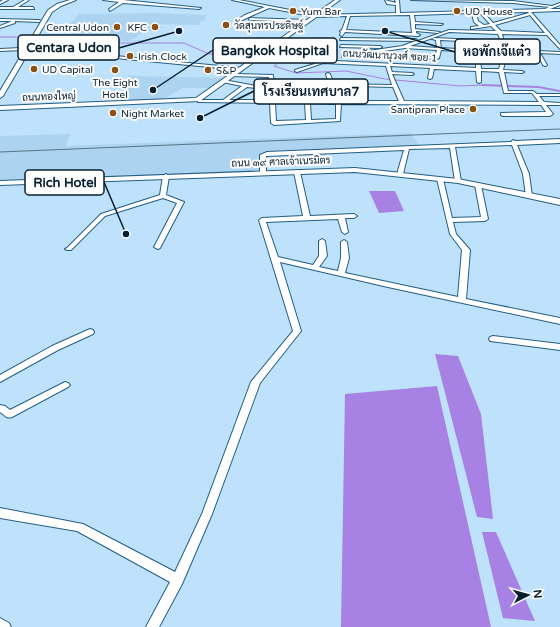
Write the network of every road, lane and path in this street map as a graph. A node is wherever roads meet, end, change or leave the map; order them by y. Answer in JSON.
{"nodes":[{"id":1,"x":6,"y":0,"type":"edge"},
{"id":2,"x":27,"y":0,"type":"edge"},
{"id":3,"x":68,"y":0,"type":"edge"},
{"id":4,"x":74,"y":0,"type":"edge"},
{"id":5,"x":105,"y":0,"type":"edge"},
{"id":6,"x":234,"y":0,"type":"edge"},
{"id":7,"x":253,"y":0,"type":"edge"},
{"id":8,"x":338,"y":0,"type":"edge"},
{"id":9,"x":387,"y":0,"type":"edge"},
{"id":10,"x":413,"y":0,"type":"edge"},
{"id":11,"x":123,"y":1,"type":"junction"},
{"id":12,"x":241,"y":1,"type":"edge"},
{"id":13,"x":444,"y":1,"type":"edge"},
{"id":14,"x":495,"y":1,"type":"edge"},
{"id":15,"x":554,"y":1,"type":"edge"},
{"id":16,"x":247,"y":2,"type":"junction"},
{"id":17,"x":397,"y":2,"type":"edge"},
{"id":18,"x":0,"y":3,"type":"edge"},
{"id":19,"x":142,"y":3,"type":"junction"},
{"id":20,"x":559,"y":4,"type":"edge"},
{"id":21,"x":169,"y":5,"type":"junction"},
{"id":22,"x":551,"y":6,"type":"junction"},
{"id":23,"x":269,"y":7,"type":"junction"},
{"id":24,"x":0,"y":8,"type":"edge"},
{"id":25,"x":14,"y":8,"type":"junction"},
{"id":26,"x":33,"y":8,"type":"dead end"},
{"id":27,"x":165,"y":8,"type":"dead end"},
{"id":28,"x":199,"y":8,"type":"dead end"},
{"id":29,"x":134,"y":9,"type":"dead end"},
{"id":30,"x":110,"y":10,"type":"dead end"},
{"id":31,"x":544,"y":10,"type":"junction"},
{"id":32,"x":560,"y":10,"type":"edge"},
{"id":33,"x":508,"y":11,"type":"junction"},
{"id":34,"x":474,"y":12,"type":"junction"},
{"id":35,"x":481,"y":12,"type":"junction"},
{"id":36,"x":530,"y":12,"type":"junction"},
{"id":37,"x":398,"y":14,"type":"junction"},
{"id":38,"x":412,"y":14,"type":"junction"},
{"id":39,"x":349,"y":15,"type":"junction"},
{"id":40,"x":316,"y":16,"type":"junction"},
{"id":41,"x":515,"y":17,"type":"dead end"},
{"id":42,"x":250,"y":19,"type":"dead end"},
{"id":43,"x":0,"y":20,"type":"edge"},
{"id":44,"x":18,"y":20,"type":"junction"},
{"id":45,"x":238,"y":20,"type":"dead end"},
{"id":46,"x":41,"y":21,"type":"junction"},
{"id":47,"x":308,"y":21,"type":"junction"},
{"id":48,"x":412,"y":23,"type":"junction"},
{"id":49,"x":441,"y":24,"type":"dead end"},
{"id":50,"x":492,"y":24,"type":"junction"},
{"id":51,"x":483,"y":26,"type":"junction"},
{"id":52,"x":0,"y":27,"type":"edge"},
{"id":53,"x":449,"y":31,"type":"junction"},
{"id":54,"x":342,"y":32,"type":"junction"},
{"id":55,"x":414,"y":32,"type":"junction"},
{"id":56,"x":444,"y":32,"type":"junction"},
{"id":57,"x":500,"y":33,"type":"junction"},
{"id":58,"x":31,"y":34,"type":"junction"},
{"id":59,"x":37,"y":34,"type":"junction"},
{"id":60,"x":548,"y":34,"type":"junction"},
{"id":61,"x":434,"y":35,"type":"junction"},
{"id":62,"x":341,"y":39,"type":"junction"},
{"id":63,"x":425,"y":39,"type":"junction"},
{"id":64,"x":438,"y":39,"type":"junction"},
{"id":65,"x":420,"y":40,"type":"junction"},
{"id":66,"x":503,"y":42,"type":"junction"},
{"id":67,"x":341,"y":46,"type":"junction"},
{"id":68,"x":403,"y":47,"type":"junction"},
{"id":69,"x":560,"y":48,"type":"edge"},
{"id":70,"x":0,"y":50,"type":"edge"},
{"id":71,"x":21,"y":50,"type":"junction"},
{"id":72,"x":439,"y":50,"type":"junction"},
{"id":73,"x":28,"y":51,"type":"junction"},
{"id":74,"x":504,"y":51,"type":"junction"},
{"id":75,"x":369,"y":52,"type":"junction"},
{"id":76,"x":560,"y":53,"type":"edge"},
{"id":77,"x":260,"y":56,"type":"junction"},
{"id":78,"x":343,"y":56,"type":"junction"},
{"id":79,"x":437,"y":58,"type":"junction"},
{"id":80,"x":478,"y":58,"type":"dead end"},
{"id":81,"x":327,"y":62,"type":"junction"},
{"id":82,"x":387,"y":64,"type":"junction"},
{"id":83,"x":200,"y":65,"type":"junction"},
{"id":84,"x":545,"y":65,"type":"dead end"},
{"id":85,"x":433,"y":67,"type":"junction"},
{"id":86,"x":478,"y":68,"type":"junction"},
{"id":87,"x":192,"y":69,"type":"dead end"},
{"id":88,"x":241,"y":69,"type":"junction"},
{"id":89,"x":501,"y":70,"type":"junction"},
{"id":90,"x":297,"y":71,"type":"dead end"},
{"id":91,"x":522,"y":72,"type":"dead end"},
{"id":92,"x":328,"y":74,"type":"dead end"},
{"id":93,"x":412,"y":74,"type":"dead end"},
{"id":94,"x":233,"y":75,"type":"junction"},
{"id":95,"x":5,"y":76,"type":"junction"},
{"id":96,"x":13,"y":76,"type":"junction"},
{"id":97,"x":391,"y":77,"type":"junction"},
{"id":98,"x":430,"y":78,"type":"dead end"},
{"id":99,"x":301,"y":79,"type":"dead end"},
{"id":100,"x":224,"y":81,"type":"junction"},
{"id":101,"x":479,"y":82,"type":"dead end"},
{"id":102,"x":0,"y":84,"type":"edge"},
{"id":103,"x":246,"y":85,"type":"junction"},
{"id":104,"x":303,"y":86,"type":"junction"},
{"id":105,"x":332,"y":86,"type":"junction"},
{"id":106,"x":394,"y":86,"type":"junction"},
{"id":107,"x":272,"y":87,"type":"junction"},
{"id":108,"x":535,"y":95,"type":"junction"},
{"id":109,"x":560,"y":95,"type":"edge"},
{"id":110,"x":0,"y":96,"type":"edge"},
{"id":111,"x":274,"y":100,"type":"junction"},
{"id":112,"x":197,"y":101,"type":"junction"},
{"id":113,"x":224,"y":101,"type":"junction"},
{"id":114,"x":307,"y":101,"type":"junction"},
{"id":115,"x":339,"y":101,"type":"junction"},
{"id":116,"x":402,"y":103,"type":"junction"},
{"id":117,"x":542,"y":103,"type":"junction"},
{"id":118,"x":560,"y":104,"type":"edge"},
{"id":119,"x":0,"y":109,"type":"edge"},
{"id":120,"x":503,"y":114,"type":"dead end"},
{"id":121,"x":309,"y":122,"type":"junction"},
{"id":122,"x":552,"y":141,"type":"junction"},
{"id":123,"x":560,"y":141,"type":"edge"},
{"id":124,"x":513,"y":142,"type":"junction"},
{"id":125,"x":452,"y":145,"type":"junction"},
{"id":126,"x":407,"y":147,"type":"junction"},
{"id":127,"x":560,"y":148,"type":"edge"},
{"id":128,"x":298,"y":172,"type":"junction"},
{"id":129,"x":262,"y":173,"type":"junction"},
{"id":130,"x":400,"y":174,"type":"junction"},
{"id":131,"x":166,"y":176,"type":"junction"},
{"id":132,"x":440,"y":179,"type":"junction"},
{"id":133,"x":458,"y":181,"type":"junction"},
{"id":134,"x":0,"y":183,"type":"edge"},
{"id":135,"x":478,"y":185,"type":"junction"},
{"id":136,"x":163,"y":196,"type":"junction"},
{"id":137,"x":529,"y":196,"type":"junction"},
{"id":138,"x":560,"y":202,"type":"edge"},
{"id":139,"x":354,"y":216,"type":"dead end"},
{"id":140,"x":341,"y":217,"type":"junction"},
{"id":141,"x":307,"y":218,"type":"junction"},
{"id":142,"x":450,"y":220,"type":"junction"},
{"id":143,"x":345,"y":232,"type":"dead end"},
{"id":144,"x":322,"y":241,"type":"dead end"},
{"id":145,"x":344,"y":242,"type":"dead end"},
{"id":146,"x":158,"y":247,"type":"dead end"},
{"id":147,"x":69,"y":249,"type":"dead end"},
{"id":148,"x":276,"y":259,"type":"junction"},
{"id":149,"x":315,"y":268,"type":"junction"},
{"id":150,"x":342,"y":274,"type":"junction"},
{"id":151,"x":462,"y":300,"type":"junction"},
{"id":152,"x":560,"y":321,"type":"edge"},
{"id":153,"x":90,"y":332,"type":"dead end"},
{"id":154,"x":493,"y":339,"type":"dead end"},
{"id":155,"x":560,"y":347,"type":"edge"},
{"id":156,"x":0,"y":379,"type":"edge"},
{"id":157,"x":65,"y":385,"type":"dead end"},
{"id":158,"x":0,"y":409,"type":"edge"},
{"id":159,"x":0,"y":513,"type":"edge"},
{"id":160,"x":178,"y":580,"type":"junction"},
{"id":161,"x":0,"y":624,"type":"edge"},
{"id":162,"x":5,"y":627,"type":"edge"},
{"id":163,"x":152,"y":627,"type":"edge"}],
"edges":[{"from":1,"to":18,"type":"street"},
{"from":2,"to":25,"type":"street"},
{"from":3,"to":46,"type":"street"},
{"from":4,"to":46,"type":"street"},
{"from":5,"to":11,"type":"street"},
{"from":6,"to":12,"type":"street"},
{"from":7,"to":16,"type":"street"},
{"from":8,"to":40,"type":"street"},
{"from":9,"to":17,"type":"street"},
{"from":10,"to":13,"type":"street"},
{"from":11,"to":19,"type":"street"},
{"from":11,"to":30,"type":"street"},
{"from":12,"to":16,"type":"street"},
{"from":13,"to":14,"type":"street"},
{"from":14,"to":22,"type":"street"},
{"from":14,"to":33,"type":"street"},
{"from":15,"to":20,"type":"street"},
{"from":16,"to":23,"type":"street"},
{"from":17,"to":37,"type":"street"},
{"from":19,"to":21,"type":"street"},
{"from":19,"to":29,"type":"street"},
{"from":20,"to":22,"type":"street"},
{"from":21,"to":27,"type":"street"},
{"from":21,"to":28,"type":"street"},
{"from":22,"to":31,"type":"street"},
{"from":23,"to":40,"type":"street"},
{"from":23,"to":45,"type":"street"},
{"from":24,"to":25,"type":"street"},
{"from":25,"to":26,"type":"street"},
{"from":31,"to":32,"type":"street"},
{"from":31,"to":36,"type":"street"},
{"from":33,"to":35,"type":"street"},
{"from":33,"to":36,"type":"street"},
{"from":33,"to":41,"type":"street"},
{"from":34,"to":35,"type":"street"},
{"from":34,"to":38,"type":"street"},
{"from":34,"to":51,"type":"street"},
{"from":35,"to":50,"type":"street"},
{"from":36,"to":50,"type":"street"},
{"from":36,"to":60,"type":"street"},
{"from":37,"to":38,"type":"street"},
{"from":37,"to":39,"type":"street"},
{"from":38,"to":48,"type":"street"},
{"from":39,"to":40,"type":"street"},
{"from":39,"to":54,"type":"street"},
{"from":40,"to":47,"type":"street"},
{"from":42,"to":47,"type":"street"},
{"from":43,"to":44,"type":"street"},
{"from":44,"to":46,"type":"street"},
{"from":44,"to":52,"type":"street"},
{"from":46,"to":58,"type":"street"},
{"from":46,"to":59,"type":"street"},
{"from":47,"to":77,"type":"street"},
{"from":48,"to":49,"type":"street"},
{"from":48,"to":55,"type":"street"},
{"from":50,"to":51,"type":"street"},
{"from":50,"to":57,"type":"street"},
{"from":51,"to":53,"type":"street"},
{"from":53,"to":56,"type":"street"},
{"from":53,"to":57,"type":"street"},
{"from":54,"to":55,"type":"street"},
{"from":54,"to":62,"type":"street"},
{"from":55,"to":56,"type":"street"},
{"from":55,"to":61,"type":"street"},
{"from":56,"to":61,"type":"street"},
{"from":57,"to":60,"type":"street"},
{"from":57,"to":66,"type":"street"},
{"from":58,"to":59,"type":"street"},
{"from":58,"to":71,"type":"street"},
{"from":59,"to":73,"type":"street"},
{"from":60,"to":69,"type":"street"},
{"from":61,"to":63,"type":"street"},
{"from":62,"to":65,"type":"street"},
{"from":62,"to":67,"type":"street"},
{"from":63,"to":64,"type":"street"},
{"from":63,"to":65,"type":"street"},
{"from":64,"to":66,"type":"street"},
{"from":64,"to":72,"type":"street"},
{"from":65,"to":68,"type":"street"},
{"from":66,"to":74,"type":"street"},
{"from":67,"to":68,"type":"street"},
{"from":67,"to":78,"type":"street"},
{"from":68,"to":72,"type":"street"},
{"from":68,"to":75,"type":"street"},
{"from":70,"to":71,"type":"street"},
{"from":71,"to":73,"type":"street"},
{"from":71,"to":95,"type":"street"},
{"from":72,"to":74,"type":"street"},
{"from":72,"to":79,"type":"street"},
{"from":73,"to":83,"type":"street"},
{"from":73,"to":96,"type":"street"},
{"from":74,"to":89,"type":"street"},
{"from":75,"to":78,"type":"street"},
{"from":75,"to":79,"type":"street"},
{"from":76,"to":84,"type":"street"},
{"from":77,"to":81,"type":"street","name":"ถนนวัฒนานุวงศ์ ซอย 1"},
{"from":77,"to":88,"type":"street"},
{"from":78,"to":81,"type":"street"},
{"from":79,"to":85,"type":"street"},
{"from":80,"to":86,"type":"street"},
{"from":81,"to":82,"type":"street","name":"ถนนวัฒนานุวงศ์ ซอย 1"},
{"from":81,"to":90,"type":"street"},
{"from":82,"to":85,"type":"street","name":"ถนนวัฒนานุวงศ์ ซอย 1"},
{"from":82,"to":97,"type":"street"},
{"from":83,"to":87,"type":"street"},
{"from":83,"to":88,"type":"street"},
{"from":85,"to":86,"type":"street","name":"ถนนวัฒนานุวงศ์ ซอย 1"},
{"from":85,"to":98,"type":"street"},
{"from":86,"to":89,"type":"street","name":"ถนนวัฒนานุวงศ์ ซอย 1"},
{"from":86,"to":101,"type":"street"},
{"from":88,"to":94,"type":"street"},
{"from":89,"to":91,"type":"street","name":"ถนนวัฒนานุวงศ์ ซอย 1"},
{"from":89,"to":108,"type":"street"},
{"from":92,"to":105,"type":"street"},
{"from":93,"to":97,"type":"street"},
{"from":94,"to":100,"type":"street"},
{"from":94,"to":107,"type":"street"},
{"from":95,"to":96,"type":"street"},
{"from":95,"to":102,"type":"street"},
{"from":96,"to":110,"type":"street"},
{"from":97,"to":106,"type":"street"},
{"from":99,"to":104,"type":"street"},
{"from":100,"to":103,"type":"street"},
{"from":100,"to":112,"type":"street"},
{"from":103,"to":107,"type":"street"},
{"from":103,"to":113,"type":"street"},
{"from":104,"to":105,"type":"street"},
{"from":104,"to":107,"type":"street"},
{"from":105,"to":106,"type":"street"},
{"from":105,"to":115,"type":"street"},
{"from":106,"to":116,"type":"street"},
{"from":107,"to":111,"type":"street"},
{"from":108,"to":109,"type":"street"},
{"from":108,"to":117,"type":"street"},
{"from":111,"to":113,"type":"street"},
{"from":111,"to":114,"type":"street"},
{"from":111,"to":121,"type":"street"},
{"from":112,"to":113,"type":"street"},
{"from":112,"to":119,"type":"street","name":"ถนนทองใหญ่"},
{"from":114,"to":115,"type":"street"},
{"from":114,"to":121,"type":"street"},
{"from":115,"to":116,"type":"street"},
{"from":115,"to":121,"type":"street"},
{"from":116,"to":117,"type":"street"},
{"from":117,"to":118,"type":"street"},
{"from":117,"to":120,"type":"street"},
{"from":122,"to":123,"type":"street"},
{"from":122,"to":124,"type":"street"},
{"from":122,"to":127,"type":"street"},
{"from":124,"to":125,"type":"street"},
{"from":124,"to":137,"type":"street"},
{"from":125,"to":126,"type":"street"},
{"from":125,"to":133,"type":"street"},
{"from":126,"to":129,"type":"street"},
{"from":126,"to":130,"type":"street"},
{"from":128,"to":129,"type":"main road","name":"ถนน ๓๙ ศาลเจ้าเนรมิตร"},
{"from":128,"to":130,"type":"main road","name":"ถนน ๓๙ ศาลเจ้าเนรมิตร"},
{"from":128,"to":141,"type":"street"},
{"from":129,"to":131,"type":"main road","name":"ถนน ๓๙ ศาลเจ้าเนรมิตร"},
{"from":130,"to":132,"type":"main road","name":"ถนน ๓๙ ศาลเจ้าเนรมิตร"},
{"from":131,"to":134,"type":"main road","name":"ถนน ๓๙ ศาลเจ้าเนรมิตร"},
{"from":131,"to":136,"type":"street"},
{"from":132,"to":133,"type":"main road","name":"ถนน ๓๙ ศาลเจ้าเนรมิตร"},
{"from":132,"to":142,"type":"street"},
{"from":133,"to":135,"type":"main road","name":"ถนน ๓๙ ศาลเจ้าเนรมิตร"},
{"from":135,"to":137,"type":"main road","name":"ถนน ๓๙ ศาลเจ้าเนรมิตร"},
{"from":135,"to":142,"type":"street"},
{"from":136,"to":146,"type":"street"},
{"from":136,"to":147,"type":"street"},
{"from":137,"to":138,"type":"main road","name":"ถนน ๓๙ ศาลเจ้าเนรมิตร"},
{"from":139,"to":140,"type":"street"},
{"from":140,"to":141,"type":"street"},
{"from":140,"to":143,"type":"street"},
{"from":141,"to":148,"type":"street"},
{"from":142,"to":151,"type":"street"},
{"from":144,"to":149,"type":"street"},
{"from":145,"to":150,"type":"street"},
{"from":148,"to":149,"type":"street"},
{"from":148,"to":160,"type":"street"},
{"from":149,"to":150,"type":"street"},
{"from":150,"to":151,"type":"street"},
{"from":151,"to":152,"type":"street"},
{"from":153,"to":156,"type":"street"},
{"from":154,"to":155,"type":"street"},
{"from":157,"to":158,"type":"street"},
{"from":159,"to":160,"type":"street"},
{"from":160,"to":163,"type":"street"},
{"from":161,"to":162,"type":"street"}]}
